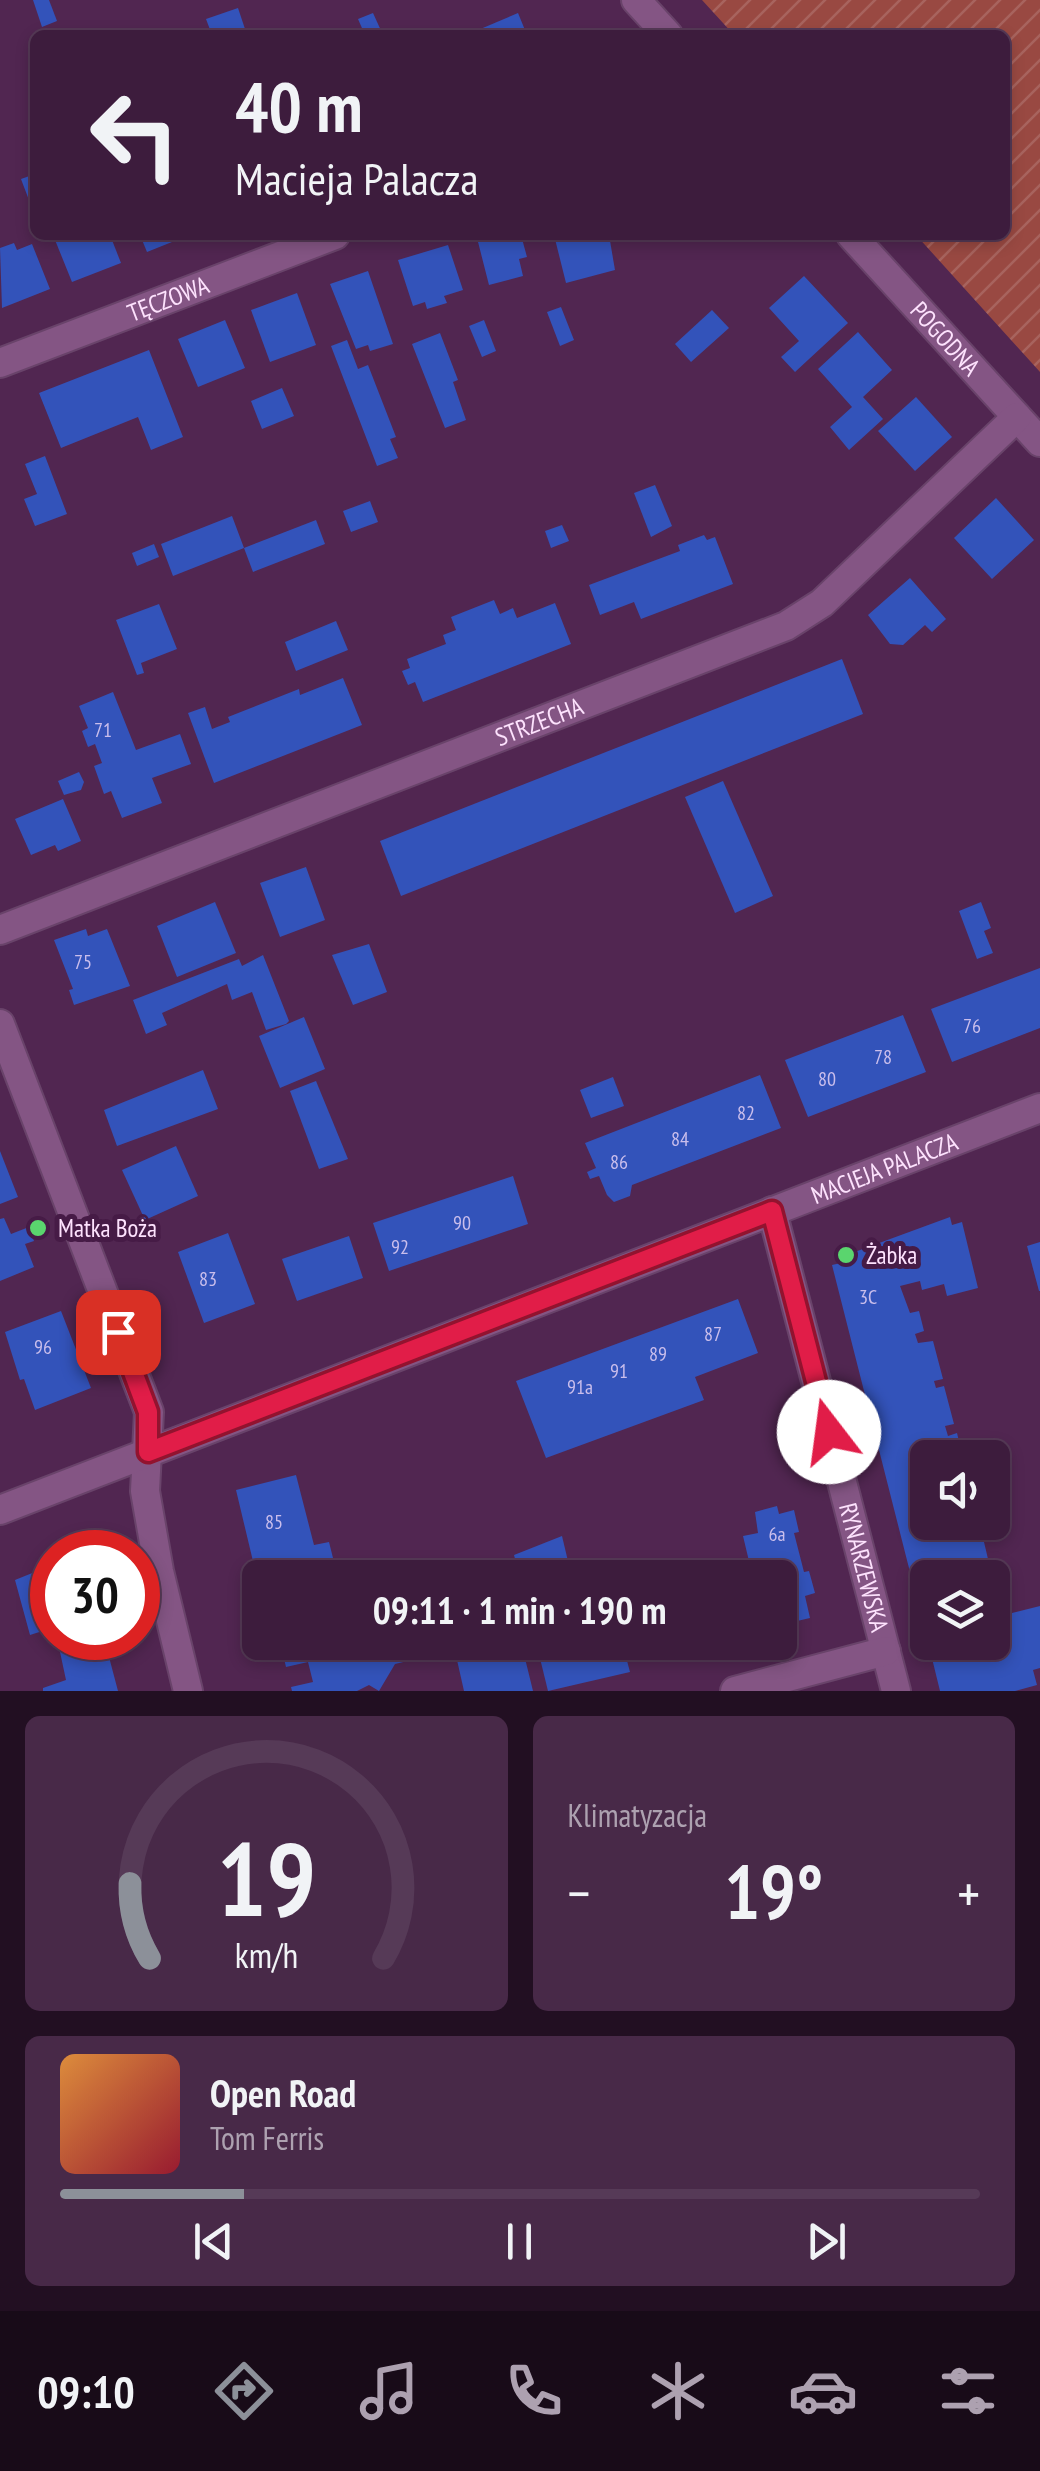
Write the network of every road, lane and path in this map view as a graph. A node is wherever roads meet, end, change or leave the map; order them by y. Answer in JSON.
{"nodes":[{"id":1,"x":636,"y":0,"type":"edge"},
{"id":2,"x":663,"y":30,"type":"edge"},
{"id":3,"x":322,"y":240,"type":"edge"},
{"id":4,"x":856,"y":240,"type":"edge"},
{"id":5,"x":0,"y":363,"type":"edge"},
{"id":6,"x":1018,"y":417,"type":"junction"},
{"id":7,"x":1040,"y":442,"type":"edge"},
{"id":8,"x":0,"y":930,"type":"edge"},
{"id":9,"x":0,"y":1024,"type":"edge"},
{"id":10,"x":1040,"y":1108,"type":"edge"},
{"id":11,"x":772,"y":1211,"type":"junction"},
{"id":12,"x":148,"y":1452,"type":"junction"},
{"id":13,"x":0,"y":1510,"type":"edge"},
{"id":14,"x":886,"y":1651,"type":"junction"},
{"id":15,"x":188,"y":1691,"type":"edge"},
{"id":16,"x":735,"y":1691,"type":"edge"},
{"id":17,"x":896,"y":1691,"type":"edge"}],
"edges":[{"from":1,"to":2,"type":"street"},
{"from":3,"to":5,"type":"street","name":"TĘCZOWA"},
{"from":4,"to":6,"type":"street","name":"POGODNA"},
{"from":6,"to":7,"type":"street","name":"POGODNA"},
{"from":6,"to":8,"type":"street","name":"STRZECHA"},
{"from":9,"to":12,"type":"street"},
{"from":10,"to":11,"type":"street","name":"MACIEJA PALACZA"},
{"from":11,"to":12,"type":"street","name":"MACIEJA PALACZA"},
{"from":11,"to":14,"type":"street","name":"RYNARZEWSKA"},
{"from":12,"to":13,"type":"street","name":"MACIEJA PALACZA"},
{"from":12,"to":15,"type":"street"},
{"from":14,"to":16,"type":"street"},
{"from":14,"to":17,"type":"street","name":"RYNARZEWSKA"}]}
